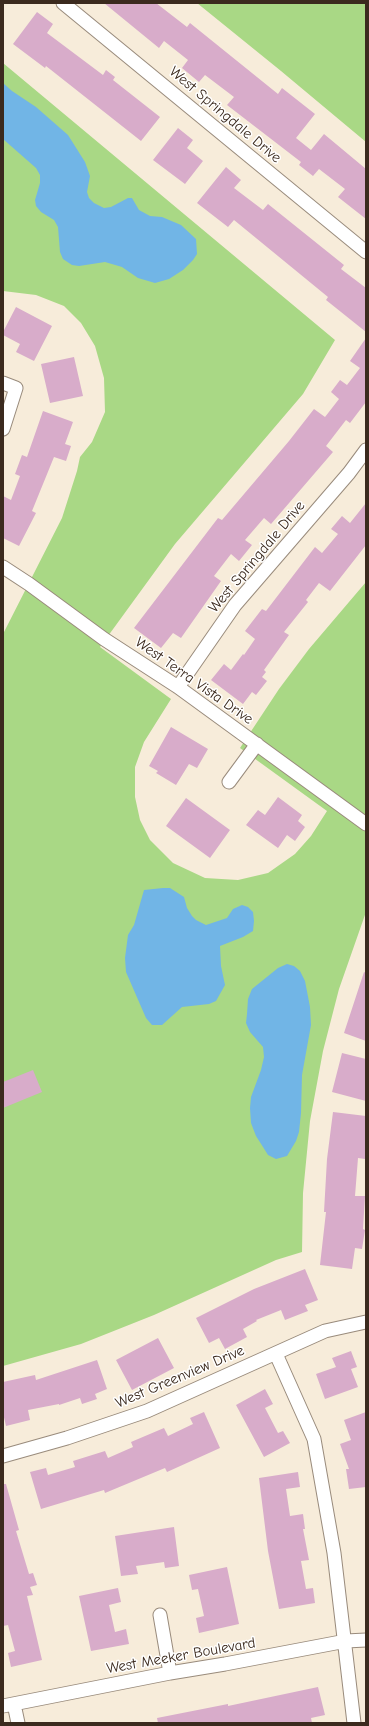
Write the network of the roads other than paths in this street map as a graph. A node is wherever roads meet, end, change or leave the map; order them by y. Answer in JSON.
{"nodes":[{"id":1,"x":63,"y":3,"type":"edge"},
{"id":2,"x":366,"y":252,"type":"edge"},
{"id":3,"x":3,"y":383,"type":"edge"},
{"id":4,"x":3,"y":429,"type":"edge"},
{"id":5,"x":366,"y":450,"type":"edge"},
{"id":6,"x":3,"y":567,"type":"edge"},
{"id":7,"x":178,"y":687,"type":"junction"},
{"id":8,"x":257,"y":744,"type":"junction"},
{"id":9,"x":229,"y":782,"type":"dead end"},
{"id":10,"x":366,"y":824,"type":"edge"},
{"id":11,"x":366,"y":1322,"type":"edge"},
{"id":12,"x":276,"y":1354,"type":"junction"},
{"id":13,"x":3,"y":1456,"type":"edge"},
{"id":14,"x":160,"y":1615,"type":"dead end"},
{"id":15,"x":366,"y":1640,"type":"edge"},
{"id":16,"x":346,"y":1641,"type":"junction"},
{"id":17,"x":170,"y":1673,"type":"junction"},
{"id":18,"x":9,"y":1705,"type":"edge"},
{"id":19,"x":18,"y":1723,"type":"edge"},
{"id":20,"x":354,"y":1723,"type":"edge"}],
"edges":[{"from":1,"to":2,"type":"street","name":"West Springdale Drive"},
{"from":3,"to":4,"type":"street"},
{"from":5,"to":7,"type":"street","name":"West Springdale Drive"},
{"from":6,"to":7,"type":"street","name":"West Terra Vista Drive"},
{"from":7,"to":8,"type":"street","name":"West Terra Vista Drive"},
{"from":8,"to":9,"type":"street"},
{"from":8,"to":10,"type":"street","name":"West Terra Vista Drive"},
{"from":11,"to":12,"type":"street","name":"West Greenview Drive"},
{"from":12,"to":13,"type":"street","name":"West Greenview Drive"},
{"from":12,"to":16,"type":"street"},
{"from":14,"to":17,"type":"street"},
{"from":15,"to":16,"type":"street","name":"West Meeker Boulevard"},
{"from":16,"to":17,"type":"street","name":"West Meeker Boulevard"},
{"from":16,"to":20,"type":"street"},
{"from":17,"to":18,"type":"street","name":"West Meeker Boulevard"},
{"from":18,"to":19,"type":"street"}]}
